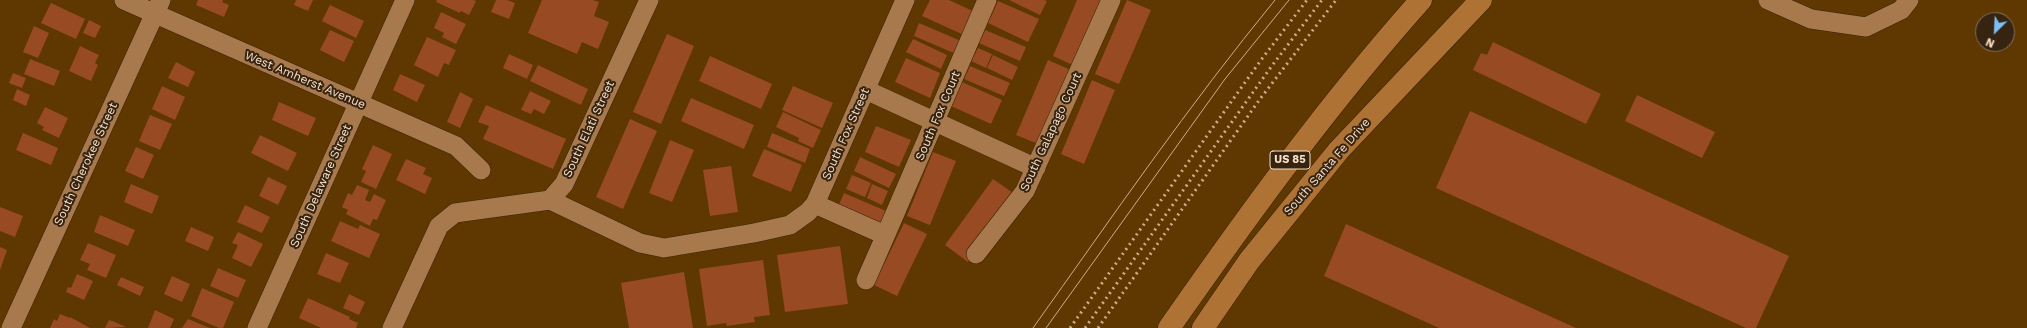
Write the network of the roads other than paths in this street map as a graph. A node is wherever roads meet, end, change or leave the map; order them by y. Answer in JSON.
{"nodes":[{"id":1,"x":124,"y":0,"type":"edge"},
{"id":2,"x":405,"y":0,"type":"edge"},
{"id":3,"x":649,"y":0,"type":"edge"},
{"id":4,"x":905,"y":0,"type":"edge"},
{"id":5,"x":987,"y":0,"type":"edge"},
{"id":6,"x":1111,"y":0,"type":"edge"},
{"id":7,"x":1421,"y":0,"type":"edge"},
{"id":8,"x":1481,"y":0,"type":"edge"},
{"id":9,"x":1768,"y":0,"type":"edge"},
{"id":10,"x":1909,"y":0,"type":"edge"},
{"id":11,"x":158,"y":7,"type":"edge"},
{"id":12,"x":866,"y":90,"type":"junction"},
{"id":13,"x":358,"y":103,"type":"junction"},
{"id":14,"x":936,"y":122,"type":"junction"},
{"id":15,"x":1036,"y":168,"type":"junction"},
{"id":16,"x":481,"y":170,"type":"dead end"},
{"id":17,"x":550,"y":200,"type":"junction"},
{"id":18,"x":815,"y":204,"type":"junction"},
{"id":19,"x":887,"y":232,"type":"junction"},
{"id":20,"x":976,"y":254,"type":"dead end"},
{"id":21,"x":866,"y":280,"type":"dead end"},
{"id":22,"x":11,"y":328,"type":"edge"},
{"id":23,"x":256,"y":328,"type":"edge"},
{"id":24,"x":392,"y":328,"type":"edge"},
{"id":25,"x":1169,"y":328,"type":"edge"},
{"id":26,"x":1203,"y":328,"type":"edge"}],
"edges":[{"from":1,"to":11,"type":"street","name":"West Amherst Avenue"},
{"from":2,"to":13,"type":"street","name":"South Delaware Street"},
{"from":3,"to":17,"type":"street","name":"South Elati Street"},
{"from":4,"to":12,"type":"street","name":"South Fox Street"},
{"from":5,"to":14,"type":"street","name":"South Fox Court"},
{"from":6,"to":15,"type":"street","name":"South Galapago Court"},
{"from":7,"to":25,"type":"highway","number":"US 85"},
{"from":8,"to":26,"type":"highway","name":"South Santa Fe Drive","number":"US 85"},
{"from":9,"to":10,"type":"street"},
{"from":11,"to":13,"type":"street","name":"West Amherst Avenue"},
{"from":11,"to":22,"type":"street","name":"South Cherokee Street"},
{"from":12,"to":14,"type":"street"},
{"from":12,"to":18,"type":"street","name":"South Fox Street"},
{"from":13,"to":16,"type":"street","name":"West Amherst Avenue"},
{"from":13,"to":23,"type":"street","name":"South Delaware Street"},
{"from":14,"to":15,"type":"street"},
{"from":14,"to":19,"type":"street","name":"South Fox Court"},
{"from":15,"to":20,"type":"street","name":"South Galapago Court"},
{"from":17,"to":18,"type":"street","name":"South Fox Street"},
{"from":17,"to":24,"type":"street"},
{"from":18,"to":19,"type":"street"},
{"from":19,"to":21,"type":"street","name":"South Fox Court"}]}
